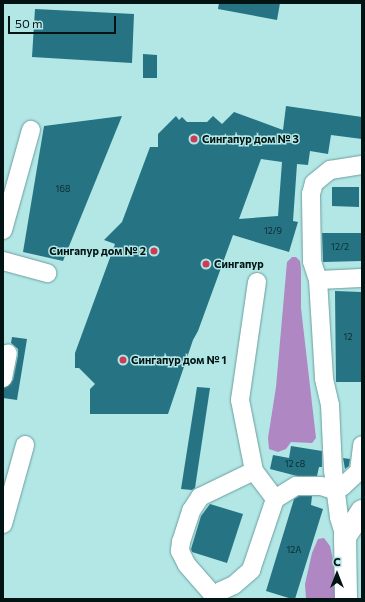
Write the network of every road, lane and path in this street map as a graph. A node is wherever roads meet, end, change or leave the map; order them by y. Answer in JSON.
{"nodes":[{"id":1,"x":30,"y":130,"type":"dead end"},
{"id":2,"x":362,"y":165,"type":"edge"},
{"id":3,"x":3,"y":230,"type":"edge"},
{"id":4,"x":3,"y":261,"type":"edge"},
{"id":5,"x":47,"y":273,"type":"dead end"},
{"id":6,"x":362,"y":278,"type":"edge"},
{"id":7,"x":318,"y":280,"type":"junction"},
{"id":8,"x":257,"y":282,"type":"dead end"},
{"id":9,"x":8,"y":353,"type":"dead end"},
{"id":10,"x":3,"y":378,"type":"edge"},
{"id":11,"x":25,"y":445,"type":"dead end"},
{"id":12,"x":362,"y":445,"type":"edge"},
{"id":13,"x":334,"y":448,"type":"junction"},
{"id":14,"x":362,"y":449,"type":"edge"},
{"id":15,"x":254,"y":471,"type":"junction"},
{"id":16,"x":336,"y":491,"type":"junction"},
{"id":17,"x":275,"y":499,"type":"junction"},
{"id":18,"x":362,"y":512,"type":"edge"},
{"id":19,"x":3,"y":524,"type":"edge"},
{"id":20,"x":345,"y":537,"type":"junction"},
{"id":21,"x":215,"y":598,"type":"edge"},
{"id":22,"x":346,"y":599,"type":"edge"}],
"edges":[{"from":1,"to":3,"type":"lane"},
{"from":2,"to":7,"type":"lane"},
{"from":4,"to":5,"type":"lane"},
{"from":6,"to":7,"type":"lane"},
{"from":7,"to":13,"type":"lane"},
{"from":8,"to":15,"type":"lane"},
{"from":9,"to":10,"type":"lane"},
{"from":11,"to":19,"type":"lane"},
{"from":12,"to":14,"type":"lane"},
{"from":13,"to":14,"type":"lane"},
{"from":13,"to":16,"type":"lane"},
{"from":14,"to":16,"type":"lane"},
{"from":15,"to":17,"type":"lane"},
{"from":15,"to":21,"type":"lane"},
{"from":16,"to":17,"type":"lane"},
{"from":16,"to":20,"type":"lane"},
{"from":17,"to":21,"type":"lane"},
{"from":18,"to":20,"type":"main road"},
{"from":20,"to":22,"type":"main road"}]}
